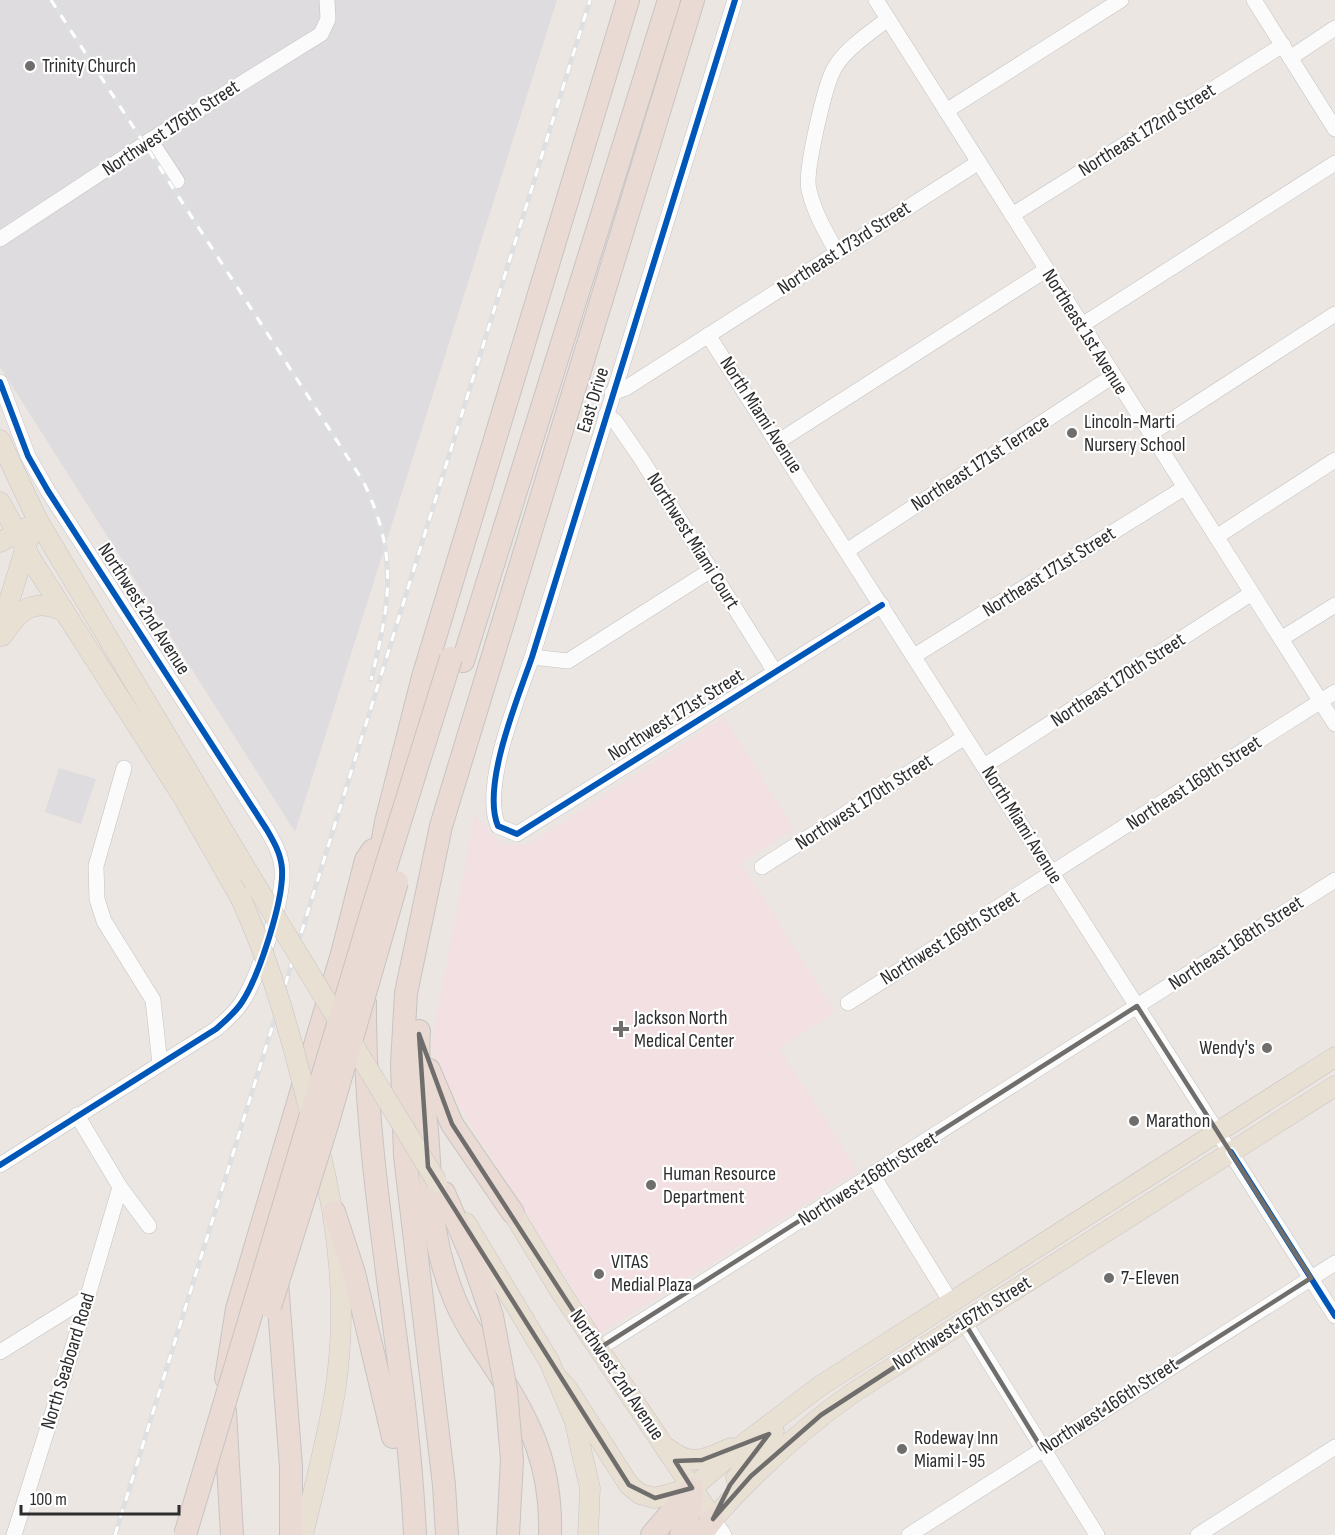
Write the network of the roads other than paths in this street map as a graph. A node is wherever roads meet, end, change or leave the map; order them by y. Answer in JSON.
{"nodes":[{"id":1,"x":628,"y":0,"type":"edge"},
{"id":2,"x":653,"y":0,"type":"edge"},
{"id":3,"x":669,"y":0,"type":"edge"},
{"id":4,"x":693,"y":0,"type":"edge"},
{"id":5,"x":735,"y":0,"type":"edge"},
{"id":6,"x":1121,"y":0,"type":"edge"},
{"id":7,"x":1254,"y":0,"type":"edge"},
{"id":8,"x":878,"y":1,"type":"edge"},
{"id":9,"x":328,"y":5,"type":"edge"},
{"id":10,"x":888,"y":19,"type":"junction"},
{"id":11,"x":1335,"y":28,"type":"edge"},
{"id":12,"x":1286,"y":51,"type":"junction"},
{"id":13,"x":946,"y":111,"type":"junction"},
{"id":14,"x":1335,"y":129,"type":"edge"},
{"id":15,"x":150,"y":140,"type":"junction"},
{"id":16,"x":979,"y":162,"type":"junction"},
{"id":17,"x":1335,"y":163,"type":"edge"},
{"id":18,"x":177,"y":181,"type":"dead end"},
{"id":19,"x":1012,"y":215,"type":"junction"},
{"id":20,"x":0,"y":239,"type":"edge"},
{"id":21,"x":837,"y":252,"type":"junction"},
{"id":22,"x":1046,"y":270,"type":"junction"},
{"id":23,"x":1335,"y":314,"type":"edge"},
{"id":24,"x":1082,"y":326,"type":"junction"},
{"id":25,"x":708,"y":335,"type":"junction"},
{"id":26,"x":1113,"y":376,"type":"junction"},
{"id":27,"x":0,"y":382,"type":"edge"},
{"id":28,"x":612,"y":393,"type":"junction"},
{"id":29,"x":606,"y":414,"type":"junction"},
{"id":30,"x":1150,"y":434,"type":"junction"},
{"id":31,"x":0,"y":440,"type":"edge"},
{"id":32,"x":779,"y":441,"type":"junction"},
{"id":33,"x":1335,"y":460,"type":"edge"},
{"id":34,"x":1184,"y":488,"type":"junction"},
{"id":35,"x":0,"y":502,"type":"edge"},
{"id":36,"x":38,"y":521,"type":"junction"},
{"id":37,"x":1216,"y":537,"type":"junction"},
{"id":38,"x":14,"y":541,"type":"edge"},
{"id":39,"x":848,"y":549,"type":"junction"},
{"id":40,"x":711,"y":570,"type":"junction"},
{"id":41,"x":1252,"y":593,"type":"junction"},
{"id":42,"x":882,"y":605,"type":"junction"},
{"id":43,"x":1335,"y":605,"type":"edge"},
{"id":44,"x":64,"y":610,"type":"junction"},
{"id":45,"x":0,"y":631,"type":"edge"},
{"id":46,"x":0,"y":638,"type":"edge"},
{"id":47,"x":1281,"y":639,"type":"junction"},
{"id":48,"x":914,"y":656,"type":"junction"},
{"id":49,"x":532,"y":657,"type":"junction"},
{"id":50,"x":457,"y":659,"type":"junction"},
{"id":51,"x":775,"y":672,"type":"junction"},
{"id":52,"x":1335,"y":692,"type":"edge"},
{"id":53,"x":1321,"y":701,"type":"junction"},
{"id":54,"x":1335,"y":724,"type":"edge"},
{"id":55,"x":965,"y":737,"type":"junction"},
{"id":56,"x":984,"y":766,"type":"junction"},
{"id":57,"x":124,"y":768,"type":"dead end"},
{"id":58,"x":492,"y":813,"type":"joint"},
{"id":59,"x":383,"y":836,"type":"junction"},
{"id":60,"x":762,"y":867,"type":"dead end"},
{"id":61,"x":1053,"y":874,"type":"junction"},
{"id":62,"x":1335,"y":880,"type":"edge"},
{"id":63,"x":414,"y":955,"type":"junction"},
{"id":64,"x":848,"y":1003,"type":"dead end"},
{"id":65,"x":1137,"y":1006,"type":"junction"},
{"id":66,"x":419,"y":1034,"type":"junction"},
{"id":67,"x":1335,"y":1057,"type":"edge"},
{"id":68,"x":160,"y":1064,"type":"junction"},
{"id":69,"x":1335,"y":1086,"type":"edge"},
{"id":70,"x":77,"y":1115,"type":"junction"},
{"id":71,"x":1218,"y":1132,"type":"junction"},
{"id":72,"x":1231,"y":1152,"type":"junction"},
{"id":73,"x":283,"y":1155,"type":"junction"},
{"id":74,"x":0,"y":1165,"type":"edge"},
{"id":75,"x":873,"y":1176,"type":"junction"},
{"id":76,"x":120,"y":1187,"type":"junction"},
{"id":77,"x":441,"y":1187,"type":"junction"},
{"id":78,"x":334,"y":1212,"type":"junction"},
{"id":79,"x":513,"y":1213,"type":"joint"},
{"id":80,"x":149,"y":1226,"type":"dead end"},
{"id":81,"x":1335,"y":1263,"type":"edge"},
{"id":82,"x":1311,"y":1278,"type":"junction"},
{"id":83,"x":981,"y":1283,"type":"junction"},
{"id":84,"x":88,"y":1297,"type":"junction"},
{"id":85,"x":951,"y":1302,"type":"junction"},
{"id":86,"x":1335,"y":1316,"type":"edge"},
{"id":87,"x":964,"y":1322,"type":"junction"},
{"id":88,"x":598,"y":1349,"type":"junction"},
{"id":89,"x":0,"y":1352,"type":"edge"},
{"id":90,"x":556,"y":1376,"type":"junction"},
{"id":91,"x":800,"y":1401,"type":"junction"},
{"id":92,"x":745,"y":1443,"type":"junction"},
{"id":93,"x":665,"y":1447,"type":"junction"},
{"id":94,"x":1335,"y":1447,"type":"edge"},
{"id":95,"x":1042,"y":1449,"type":"junction"},
{"id":96,"x":411,"y":1486,"type":"junction"},
{"id":97,"x":692,"y":1488,"type":"junction"},
{"id":98,"x":713,"y":1530,"type":"edge"},
{"id":99,"x":14,"y":1535,"type":"edge"},
{"id":100,"x":185,"y":1535,"type":"edge"},
{"id":101,"x":199,"y":1535,"type":"edge"},
{"id":102,"x":232,"y":1535,"type":"edge"},
{"id":103,"x":291,"y":1535,"type":"edge"},
{"id":104,"x":303,"y":1535,"type":"edge"},
{"id":105,"x":415,"y":1535,"type":"edge"},
{"id":106,"x":447,"y":1535,"type":"edge"},
{"id":107,"x":508,"y":1535,"type":"edge"},
{"id":108,"x":549,"y":1535,"type":"edge"},
{"id":109,"x":588,"y":1535,"type":"edge"},
{"id":110,"x":652,"y":1535,"type":"edge"},
{"id":111,"x":681,"y":1535,"type":"edge"},
{"id":112,"x":909,"y":1535,"type":"edge"},
{"id":113,"x":1097,"y":1535,"type":"edge"},
{"id":114,"x":1198,"y":1535,"type":"edge"}],
"edges":[{"from":1,"to":59,"type":"highway"},
{"from":2,"to":50,"type":"highway"},
{"from":3,"to":50,"type":"highway"},
{"from":4,"to":63,"type":"highway"},
{"from":5,"to":28,"type":"street","name":"East Drive"},
{"from":6,"to":13,"type":"street"},
{"from":7,"to":12,"type":"street"},
{"from":8,"to":10,"type":"street","name":"Northeast 1st Avenue"},
{"from":9,"to":15,"type":"street","name":"Northwest 176th Street"},
{"from":10,"to":13,"type":"street","name":"Northeast 1st Avenue"},
{"from":10,"to":21,"type":"street"},
{"from":11,"to":12,"type":"street","name":"Northeast 172nd Street"},
{"from":12,"to":14,"type":"street"},
{"from":12,"to":19,"type":"street","name":"Northeast 172nd Street"},
{"from":13,"to":16,"type":"street","name":"Northeast 1st Avenue"},
{"from":15,"to":18,"type":"street"},
{"from":15,"to":20,"type":"street","name":"Northwest 176th Street"},
{"from":16,"to":19,"type":"street","name":"Northeast 1st Avenue"},
{"from":16,"to":21,"type":"street","name":"Northeast 173rd Street"},
{"from":17,"to":24,"type":"street"},
{"from":19,"to":22,"type":"street","name":"Northeast 1st Avenue"},
{"from":21,"to":25,"type":"street","name":"Northeast 173rd Street"},
{"from":22,"to":24,"type":"street","name":"Northeast 1st Avenue"},
{"from":22,"to":32,"type":"street"},
{"from":23,"to":30,"type":"street"},
{"from":24,"to":26,"type":"street","name":"Northeast 1st Avenue"},
{"from":25,"to":28,"type":"street","name":"Northeast 173rd Street"},
{"from":25,"to":32,"type":"street","name":"North Miami Avenue"},
{"from":26,"to":30,"type":"street","name":"Northeast 1st Avenue"},
{"from":26,"to":39,"type":"street","name":"Northeast 171st Terrace"},
{"from":27,"to":68,"type":"street","name":"Northwest 2nd Avenue"},
{"from":28,"to":29,"type":"street","name":"East Drive"},
{"from":29,"to":40,"type":"street","name":"Northwest Miami Court"},
{"from":29,"to":49,"type":"street","name":"East Drive"},
{"from":30,"to":34,"type":"street","name":"Northeast 1st Avenue"},
{"from":31,"to":36,"type":"main road"},
{"from":32,"to":39,"type":"street","name":"North Miami Avenue"},
{"from":33,"to":37,"type":"street"},
{"from":34,"to":37,"type":"street","name":"Northeast 1st Avenue"},
{"from":34,"to":48,"type":"street","name":"Northeast 171st Street"},
{"from":35,"to":38,"type":"main road"},
{"from":36,"to":38,"type":"main road"},
{"from":36,"to":77,"type":"main road","bridge":true},
{"from":37,"to":41,"type":"street","name":"Northeast 1st Avenue"},
{"from":38,"to":44,"type":"main road"},
{"from":38,"to":45,"type":"main road"},
{"from":39,"to":42,"type":"street","name":"North Miami Avenue"},
{"from":40,"to":49,"type":"street"},
{"from":40,"to":51,"type":"street","name":"Northwest Miami Court"},
{"from":41,"to":47,"type":"street","name":"Northeast 1st Avenue"},
{"from":41,"to":56,"type":"street","name":"Northeast 170th Street"},
{"from":42,"to":48,"type":"street","name":"North Miami Avenue"},
{"from":42,"to":51,"type":"street","name":"Northwest 171st Street"},
{"from":43,"to":47,"type":"street"},
{"from":44,"to":46,"type":"main road"},
{"from":44,"to":78,"type":"main road","bridge":true},
{"from":47,"to":53,"type":"street","name":"Northeast 1st Avenue"},
{"from":48,"to":55,"type":"street","name":"North Miami Avenue"},
{"from":49,"to":58,"type":"street","name":"East Drive"},
{"from":50,"to":100,"type":"highway","bridge":true},
{"from":50,"to":101,"type":"highway","bridge":true},
{"from":51,"to":58,"type":"street","name":"Northwest 171st Street"},
{"from":52,"to":53,"type":"street","name":"Northeast 169th Street"},
{"from":53,"to":54,"type":"street","name":"Northeast 1st Avenue"},
{"from":53,"to":61,"type":"street","name":"Northeast 169th Street"},
{"from":55,"to":56,"type":"street","name":"North Miami Avenue"},
{"from":55,"to":60,"type":"street","name":"Northwest 170th Street"},
{"from":56,"to":61,"type":"street","name":"North Miami Avenue"},
{"from":57,"to":68,"type":"street"},
{"from":59,"to":73,"type":"highway"},
{"from":59,"to":96,"type":"highway"},
{"from":61,"to":64,"type":"street","name":"Northwest 169th Street"},
{"from":61,"to":65,"type":"street","name":"North Miami Avenue"},
{"from":62,"to":65,"type":"street","name":"Northeast 168th Street"},
{"from":63,"to":66,"type":"highway"},
{"from":63,"to":106,"type":"highway"},
{"from":65,"to":71,"type":"street","name":"North Miami Avenue"},
{"from":65,"to":75,"type":"street","name":"Northwest 168th Street"},
{"from":66,"to":79,"type":"highway"},
{"from":66,"to":108,"type":"highway"},
{"from":67,"to":71,"type":"main road","name":"Northwest 167th Street"},
{"from":68,"to":70,"type":"street"},
{"from":69,"to":72,"type":"main road","name":"Northwest 167th Street"},
{"from":70,"to":74,"type":"street"},
{"from":70,"to":76,"type":"street"},
{"from":71,"to":72,"type":"street","name":"North Miami Avenue"},
{"from":71,"to":83,"type":"main road","name":"Northwest 167th Street"},
{"from":72,"to":82,"type":"street","name":"North Miami Avenue"},
{"from":72,"to":87,"type":"main road","name":"Northwest 167th Street"},
{"from":73,"to":102,"type":"highway"},
{"from":73,"to":103,"type":"highway"},
{"from":75,"to":85,"type":"street"},
{"from":75,"to":88,"type":"street","name":"Northwest 168th Street"},
{"from":76,"to":80,"type":"street"},
{"from":76,"to":84,"type":"street","name":"North Seaboard Road"},
{"from":77,"to":90,"type":"main road"},
{"from":77,"to":107,"type":"highway","bridge":true},
{"from":78,"to":96,"type":"highway"},
{"from":78,"to":104,"type":"main road"},
{"from":79,"to":88,"type":"main road","name":"Northwest 2nd Avenue"},
{"from":81,"to":82,"type":"street","name":"Northwest 166th Street"},
{"from":82,"to":86,"type":"street","name":"North Miami Avenue"},
{"from":82,"to":95,"type":"street","name":"Northwest 166th Street"},
{"from":83,"to":85,"type":"main road","name":"Northwest 167th Street"},
{"from":83,"to":87,"type":"main road"},
{"from":84,"to":89,"type":"street"},
{"from":84,"to":99,"type":"street","name":"North Seaboard Road"},
{"from":85,"to":91,"type":"main road","name":"Northwest 167th Street"},
{"from":87,"to":95,"type":"street"},
{"from":87,"to":98,"type":"main road","name":"Northwest 167th Street"},
{"from":88,"to":93,"type":"main road","name":"Northwest 2nd Avenue"},
{"from":90,"to":97,"type":"main road"},
{"from":90,"to":109,"type":"main road"},
{"from":91,"to":92,"type":"main road","name":"Northwest 167th Street"},
{"from":91,"to":98,"type":"main road"},
{"from":92,"to":93,"type":"main road"},
{"from":92,"to":97,"type":"main road","name":"Northwest 167th Street"},
{"from":93,"to":97,"type":"main road","name":"Northwest 2nd Avenue"},
{"from":94,"to":114,"type":"street"},
{"from":95,"to":112,"type":"street","name":"Northwest 166th Street"},
{"from":95,"to":113,"type":"street"},
{"from":96,"to":105,"type":"highway"},
{"from":97,"to":98,"type":"main road","name":"Northwest 2nd Avenue"},
{"from":97,"to":110,"type":"highway"},
{"from":97,"to":111,"type":"highway"}]}
